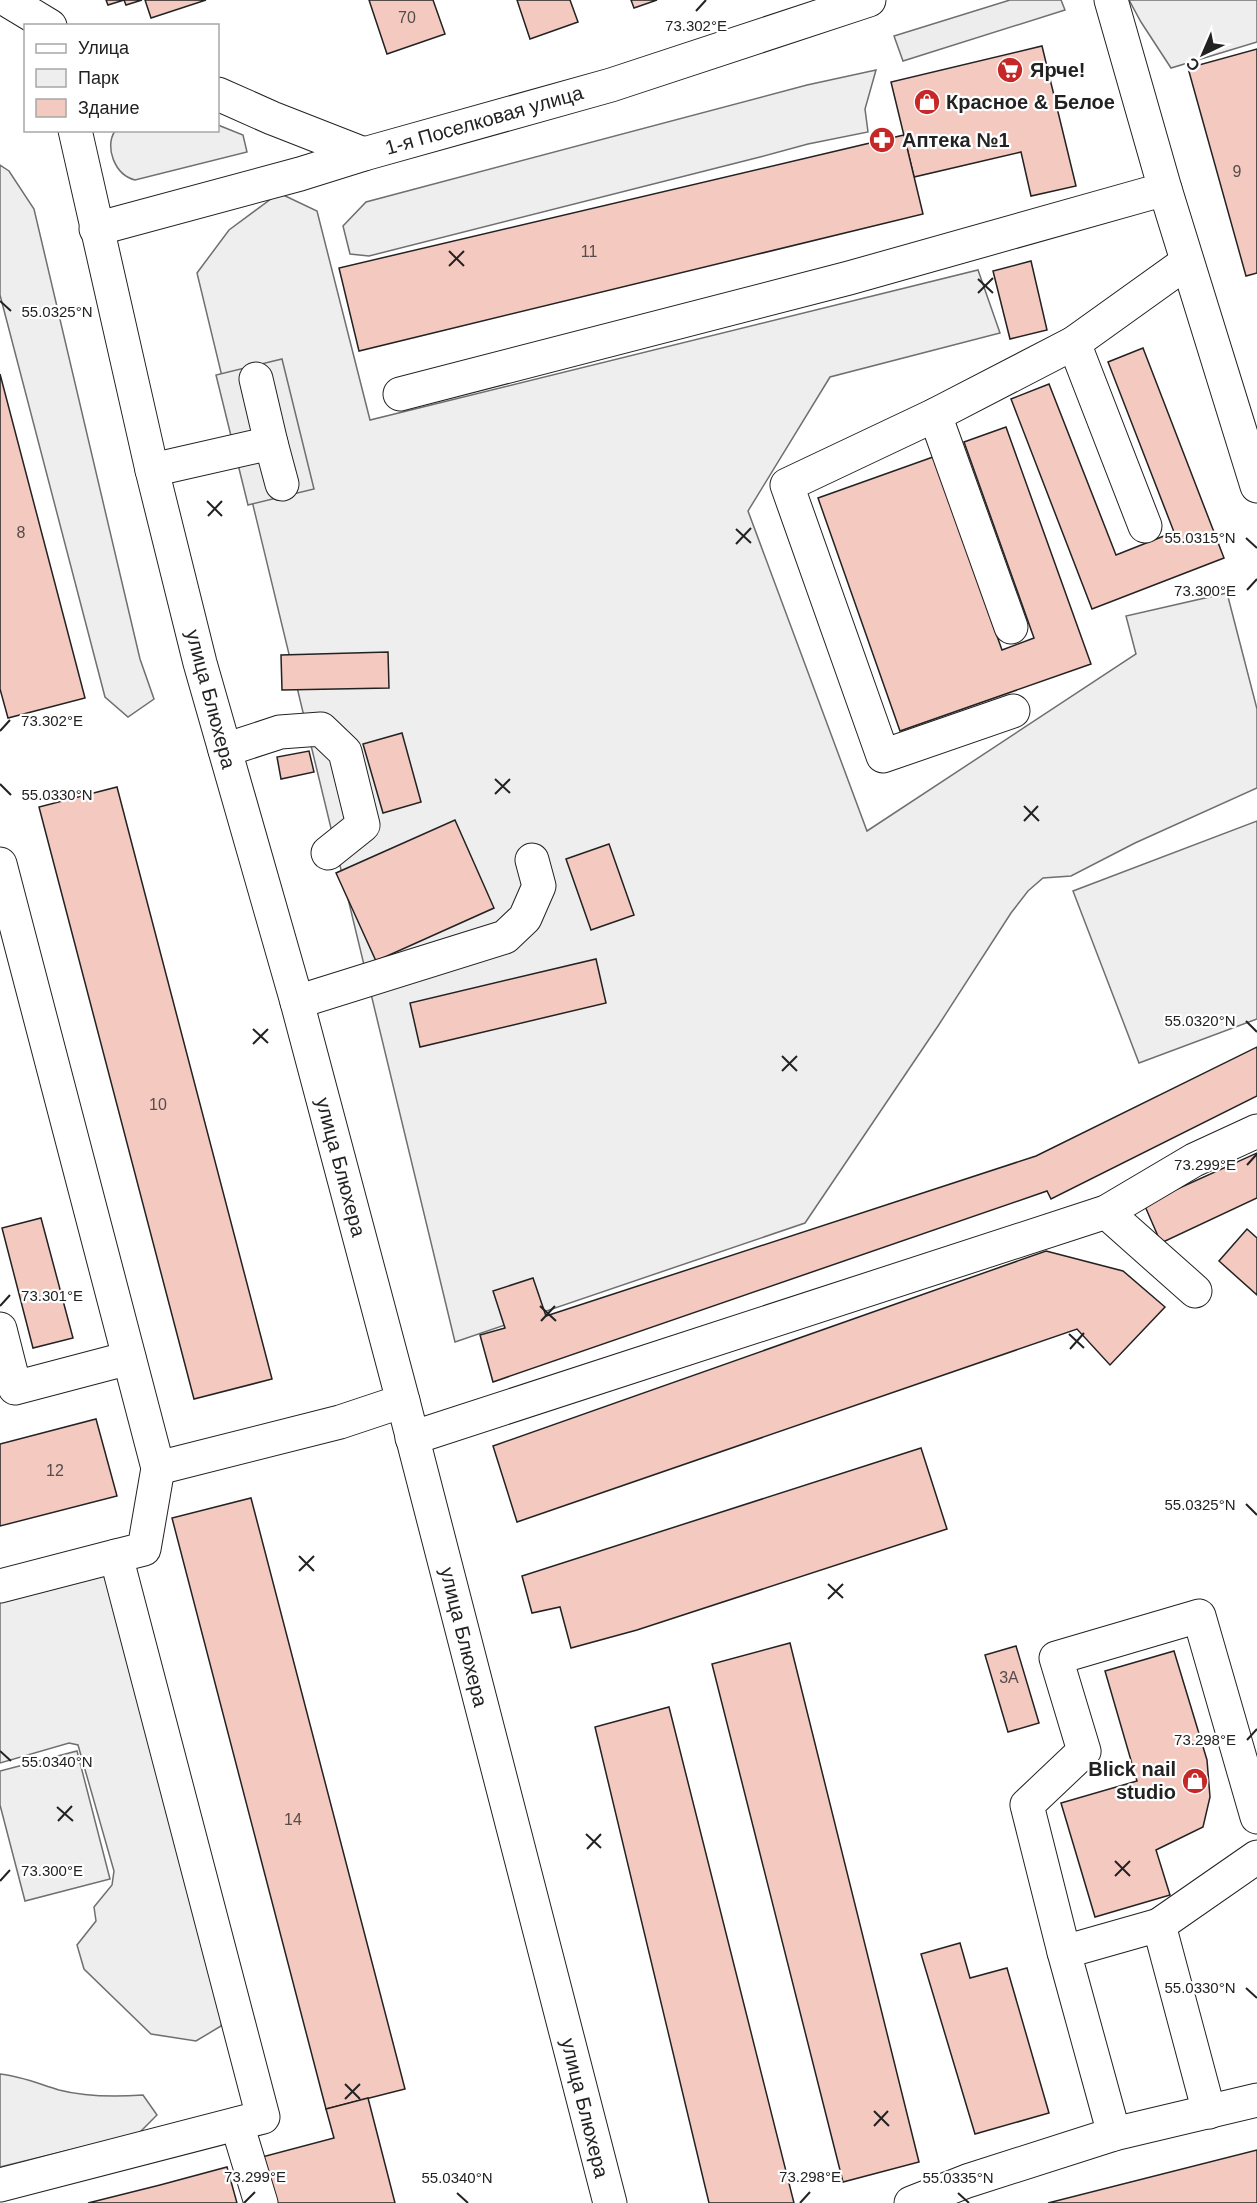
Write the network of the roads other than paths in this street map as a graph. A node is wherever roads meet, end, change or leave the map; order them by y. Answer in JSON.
{"nodes":[{"id":1,"x":7,"y":0,"type":"edge"},
{"id":2,"x":869,"y":0,"type":"edge"},
{"id":3,"x":1111,"y":0,"type":"edge"},
{"id":4,"x":47,"y":24,"type":"edge"},
{"id":5,"x":219,"y":94,"type":"edge"},
{"id":6,"x":75,"y":132,"type":"edge"},
{"id":7,"x":364,"y":154,"type":"junction"},
{"id":8,"x":1165,"y":189,"type":"junction"},
{"id":9,"x":96,"y":229,"type":"junction"},
{"id":10,"x":1187,"y":262,"type":"junction"},
{"id":11,"x":1074,"y":344,"type":"junction"},
{"id":12,"x":256,"y":380,"type":"dead end"},
{"id":13,"x":400,"y":394,"type":"dead end"},
{"id":14,"x":935,"y":415,"type":"junction"},
{"id":15,"x":271,"y":443,"type":"junction"},
{"id":16,"x":152,"y":470,"type":"junction"},
{"id":17,"x":282,"y":484,"type":"dead end"},
{"id":18,"x":1257,"y":486,"type":"edge"},
{"id":19,"x":1145,"y":526,"type":"dead end"},
{"id":20,"x":1011,"y":627,"type":"dead end"},
{"id":21,"x":1013,"y":711,"type":"dead end"},
{"id":22,"x":225,"y":750,"type":"junction"},
{"id":23,"x":327,"y":853,"type":"dead end"},
{"id":24,"x":532,"y":860,"type":"dead end"},
{"id":25,"x":0,"y":864,"type":"edge"},
{"id":26,"x":297,"y":1002,"type":"junction"},
{"id":27,"x":1257,"y":1131,"type":"edge"},
{"id":28,"x":1107,"y":1212,"type":"junction"},
{"id":29,"x":1195,"y":1291,"type":"dead end"},
{"id":30,"x":0,"y":1329,"type":"edge"},
{"id":31,"x":129,"y":1358,"type":"junction"},
{"id":32,"x":403,"y":1401,"type":"junction"},
{"id":33,"x":412,"y":1438,"type":"junction"},
{"id":34,"x":158,"y":1468,"type":"junction"},
{"id":35,"x":116,"y":1556,"type":"junction"},
{"id":36,"x":0,"y":1586,"type":"edge"},
{"id":37,"x":1257,"y":1817,"type":"edge"},
{"id":38,"x":1257,"y":1857,"type":"edge"},
{"id":39,"x":1159,"y":1925,"type":"junction"},
{"id":40,"x":1064,"y":1952,"type":"junction"},
{"id":41,"x":1257,"y":2100,"type":"edge"},
{"id":42,"x":1209,"y":2112,"type":"junction"},
{"id":43,"x":237,"y":2124,"type":"junction"},
{"id":44,"x":1114,"y":2134,"type":"junction"},
{"id":45,"x":0,"y":2185,"type":"edge"},
{"id":46,"x":261,"y":2203,"type":"edge"},
{"id":47,"x":610,"y":2203,"type":"edge"},
{"id":48,"x":911,"y":2203,"type":"edge"}],
"edges":[{"from":1,"to":4,"type":"street"},
{"from":2,"to":7,"type":"street","name":"1-я Поселковая улица"},
{"from":3,"to":8,"type":"street"},
{"from":5,"to":7,"type":"street"},
{"from":6,"to":9,"type":"street","name":"улица Блюхера"},
{"from":7,"to":9,"type":"street","name":"1-я Поселковая улица"},
{"from":8,"to":10,"type":"street"},
{"from":8,"to":13,"type":"street"},
{"from":9,"to":16,"type":"street","name":"улица Блюхера"},
{"from":10,"to":11,"type":"street"},
{"from":10,"to":18,"type":"street"},
{"from":11,"to":14,"type":"street"},
{"from":11,"to":19,"type":"street"},
{"from":12,"to":15,"type":"street"},
{"from":14,"to":20,"type":"street"},
{"from":14,"to":21,"type":"street"},
{"from":15,"to":16,"type":"street"},
{"from":15,"to":17,"type":"street"},
{"from":16,"to":22,"type":"street","name":"улица Блюхера"},
{"from":22,"to":23,"type":"street"},
{"from":22,"to":26,"type":"street","name":"улица Блюхера"},
{"from":24,"to":26,"type":"street"},
{"from":25,"to":31,"type":"street"},
{"from":26,"to":32,"type":"street","name":"улица Блюхера"},
{"from":27,"to":28,"type":"street"},
{"from":28,"to":29,"type":"street"},
{"from":28,"to":33,"type":"street"},
{"from":30,"to":31,"type":"street"},
{"from":31,"to":34,"type":"street"},
{"from":32,"to":33,"type":"street","name":"улица Блюхера"},
{"from":32,"to":34,"type":"street"},
{"from":33,"to":47,"type":"street","name":"улица Блюхера"},
{"from":34,"to":35,"type":"street"},
{"from":35,"to":36,"type":"street"},
{"from":35,"to":43,"type":"street"},
{"from":37,"to":40,"type":"street"},
{"from":38,"to":39,"type":"street"},
{"from":39,"to":40,"type":"street"},
{"from":39,"to":42,"type":"street"},
{"from":40,"to":44,"type":"street"},
{"from":41,"to":42,"type":"street"},
{"from":42,"to":44,"type":"street"},
{"from":43,"to":45,"type":"street"},
{"from":43,"to":46,"type":"street"},
{"from":44,"to":48,"type":"street"}]}
